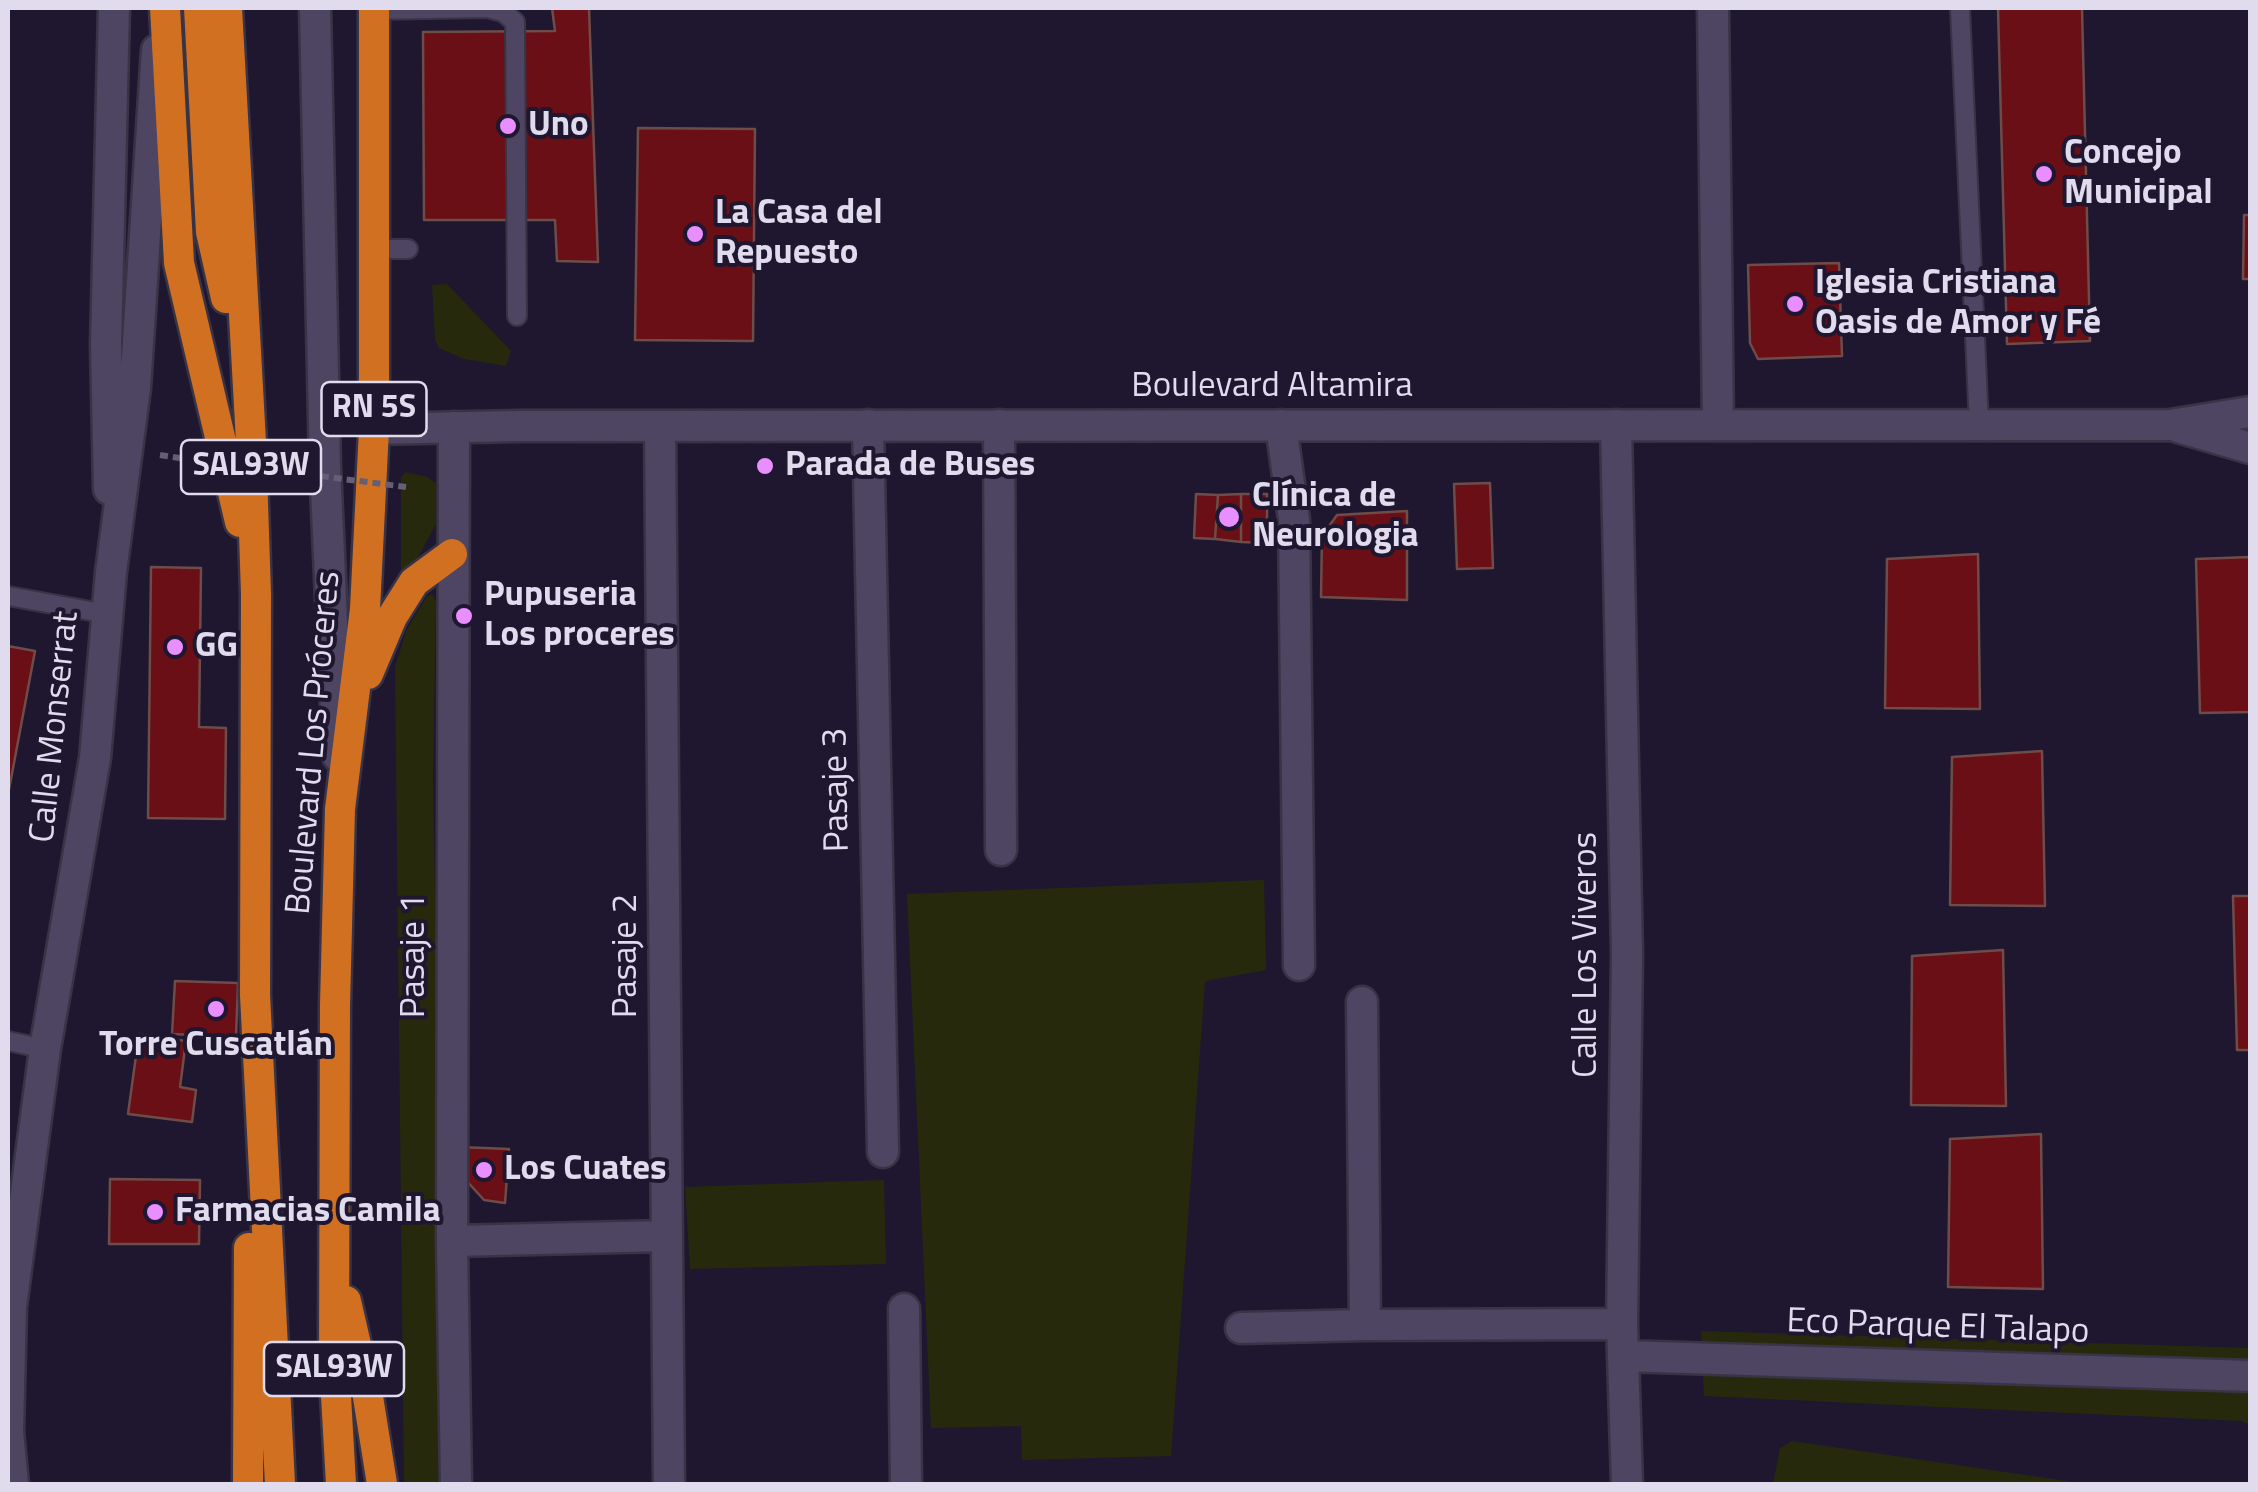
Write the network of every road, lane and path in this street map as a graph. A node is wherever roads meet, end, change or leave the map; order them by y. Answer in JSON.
{"nodes":[{"id":1,"x":114,"y":8,"type":"edge"},
{"id":2,"x":162,"y":8,"type":"edge"},
{"id":3,"x":199,"y":8,"type":"edge"},
{"id":4,"x":226,"y":8,"type":"edge"},
{"id":5,"x":316,"y":8,"type":"edge"},
{"id":6,"x":1712,"y":8,"type":"edge"},
{"id":7,"x":1960,"y":8,"type":"edge"},
{"id":8,"x":374,"y":9,"type":"edge"},
{"id":9,"x":374,"y":249,"type":"junction"},
{"id":10,"x":408,"y":249,"type":"dead end"},
{"id":11,"x":516,"y":316,"type":"dead end"},
{"id":12,"x":244,"y":357,"type":"junction"},
{"id":13,"x":2250,"y":412,"type":"edge"},
{"id":14,"x":1979,"y":424,"type":"junction"},
{"id":15,"x":868,"y":425,"type":"junction"},
{"id":16,"x":998,"y":425,"type":"junction"},
{"id":17,"x":1281,"y":425,"type":"junction"},
{"id":18,"x":1616,"y":425,"type":"junction"},
{"id":19,"x":1718,"y":425,"type":"junction"},
{"id":20,"x":2170,"y":425,"type":"junction"},
{"id":21,"x":660,"y":426,"type":"junction"},
{"id":22,"x":454,"y":427,"type":"junction"},
{"id":23,"x":374,"y":429,"type":"junction"},
{"id":24,"x":2250,"y":448,"type":"edge"},
{"id":25,"x":179,"y":458,"type":"dead end"},
{"id":26,"x":406,"y":487,"type":"dead end"},
{"id":27,"x":452,"y":554,"type":"junction"},
{"id":28,"x":111,"y":572,"type":"junction"},
{"id":29,"x":256,"y":594,"type":"junction"},
{"id":30,"x":8,"y":596,"type":"edge"},
{"id":31,"x":106,"y":614,"type":"junction"},
{"id":32,"x":340,"y":809,"type":"junction"},
{"id":33,"x":1001,"y":850,"type":"dead end"},
{"id":34,"x":1299,"y":966,"type":"dead end"},
{"id":35,"x":255,"y":995,"type":"junction"},
{"id":36,"x":1362,"y":1002,"type":"dead end"},
{"id":37,"x":8,"y":1040,"type":"edge"},
{"id":38,"x":45,"y":1050,"type":"junction"},
{"id":39,"x":883,"y":1152,"type":"dead end"},
{"id":40,"x":666,"y":1236,"type":"junction"},
{"id":41,"x":452,"y":1242,"type":"junction"},
{"id":42,"x":336,"y":1254,"type":"junction"},
{"id":43,"x":904,"y":1309,"type":"dead end"},
{"id":44,"x":1622,"y":1324,"type":"junction"},
{"id":45,"x":1365,"y":1325,"type":"junction"},
{"id":46,"x":1241,"y":1328,"type":"dead end"},
{"id":47,"x":1623,"y":1356,"type":"junction"},
{"id":48,"x":2250,"y":1376,"type":"edge"},
{"id":49,"x":13,"y":1484,"type":"edge"},
{"id":50,"x":248,"y":1484,"type":"edge"},
{"id":51,"x":280,"y":1484,"type":"edge"},
{"id":52,"x":341,"y":1484,"type":"edge"},
{"id":53,"x":382,"y":1484,"type":"edge"},
{"id":54,"x":456,"y":1484,"type":"edge"},
{"id":55,"x":669,"y":1484,"type":"edge"},
{"id":56,"x":906,"y":1484,"type":"edge"},
{"id":57,"x":1627,"y":1484,"type":"edge"}],
"edges":[{"from":1,"to":28,"type":"street","name":"Calle Monserrat"},
{"from":2,"to":28,"type":"street","name":"Calle Monserrat"},
{"from":2,"to":29,"type":"highway"},
{"from":3,"to":12,"type":"highway"},
{"from":4,"to":12,"type":"highway","name":"Boulevard Los Próceres","number":"SAL93W"},
{"from":5,"to":32,"type":"street"},
{"from":6,"to":19,"type":"street"},
{"from":7,"to":14,"type":"lane"},
{"from":8,"to":9,"type":"highway","name":"Boulevard Los Próceres","number":"RN 5S"},
{"from":8,"to":11,"type":"lane"},
{"from":9,"to":10,"type":"lane"},
{"from":9,"to":23,"type":"highway","name":"Boulevard Los Próceres","number":"RN 5S"},
{"from":12,"to":29,"type":"highway","name":"Boulevard Los Próceres","number":"SAL93W"},
{"from":13,"to":20,"type":"street","name":"Boulevard Altamira"},
{"from":14,"to":19,"type":"street","name":"Boulevard Altamira"},
{"from":14,"to":20,"type":"street","name":"Boulevard Altamira"},
{"from":15,"to":16,"type":"street","name":"Boulevard Altamira"},
{"from":15,"to":21,"type":"street","name":"Boulevard Altamira"},
{"from":15,"to":39,"type":"street","name":"Pasaje 3"},
{"from":16,"to":17,"type":"street","name":"Boulevard Altamira"},
{"from":16,"to":33,"type":"street"},
{"from":17,"to":18,"type":"street","name":"Boulevard Altamira"},
{"from":17,"to":34,"type":"street"},
{"from":18,"to":19,"type":"street","name":"Boulevard Altamira"},
{"from":18,"to":44,"type":"street","name":"Calle Los Viveros"},
{"from":20,"to":24,"type":"street","name":"Boulevard Altamira"},
{"from":21,"to":22,"type":"street","name":"Boulevard Altamira"},
{"from":21,"to":40,"type":"street","name":"Pasaje 2"},
{"from":22,"to":23,"type":"street","name":"Boulevard Altamira"},
{"from":22,"to":27,"type":"street","name":"Pasaje 1"},
{"from":23,"to":32,"type":"highway","name":"Boulevard Los Próceres","number":"RN 5S"},
{"from":25,"to":26,"type":"path","bridge":true},
{"from":27,"to":32,"type":"highway"},
{"from":27,"to":41,"type":"street","name":"Pasaje 1"},
{"from":28,"to":31,"type":"street","name":"Calle Monserrat"},
{"from":29,"to":35,"type":"highway","name":"Boulevard Los Próceres","number":"SAL93W"},
{"from":30,"to":31,"type":"lane"},
{"from":31,"to":38,"type":"street","name":"Calle Monserrat"},
{"from":32,"to":42,"type":"highway","name":"Boulevard Los Próceres","number":"SAL93W"},
{"from":35,"to":50,"type":"highway"},
{"from":35,"to":51,"type":"highway","name":"Boulevard Los Próceres","number":"SAL93W"},
{"from":36,"to":45,"type":"street"},
{"from":37,"to":38,"type":"lane"},
{"from":38,"to":49,"type":"street","name":"Calle Monserrat"},
{"from":40,"to":41,"type":"street"},
{"from":40,"to":55,"type":"street","name":"Pasaje 2"},
{"from":41,"to":54,"type":"street","name":"Pasaje 1"},
{"from":42,"to":52,"type":"highway","name":"Boulevard Los Próceres","number":"SAL93W"},
{"from":42,"to":53,"type":"highway"},
{"from":43,"to":56,"type":"street"},
{"from":44,"to":45,"type":"street"},
{"from":44,"to":47,"type":"street","name":"Calle Los Viveros"},
{"from":45,"to":46,"type":"street"},
{"from":47,"to":48,"type":"street","name":"Eco Parque El Talapo"},
{"from":47,"to":57,"type":"street","name":"Calle Los Viveros"}]}
